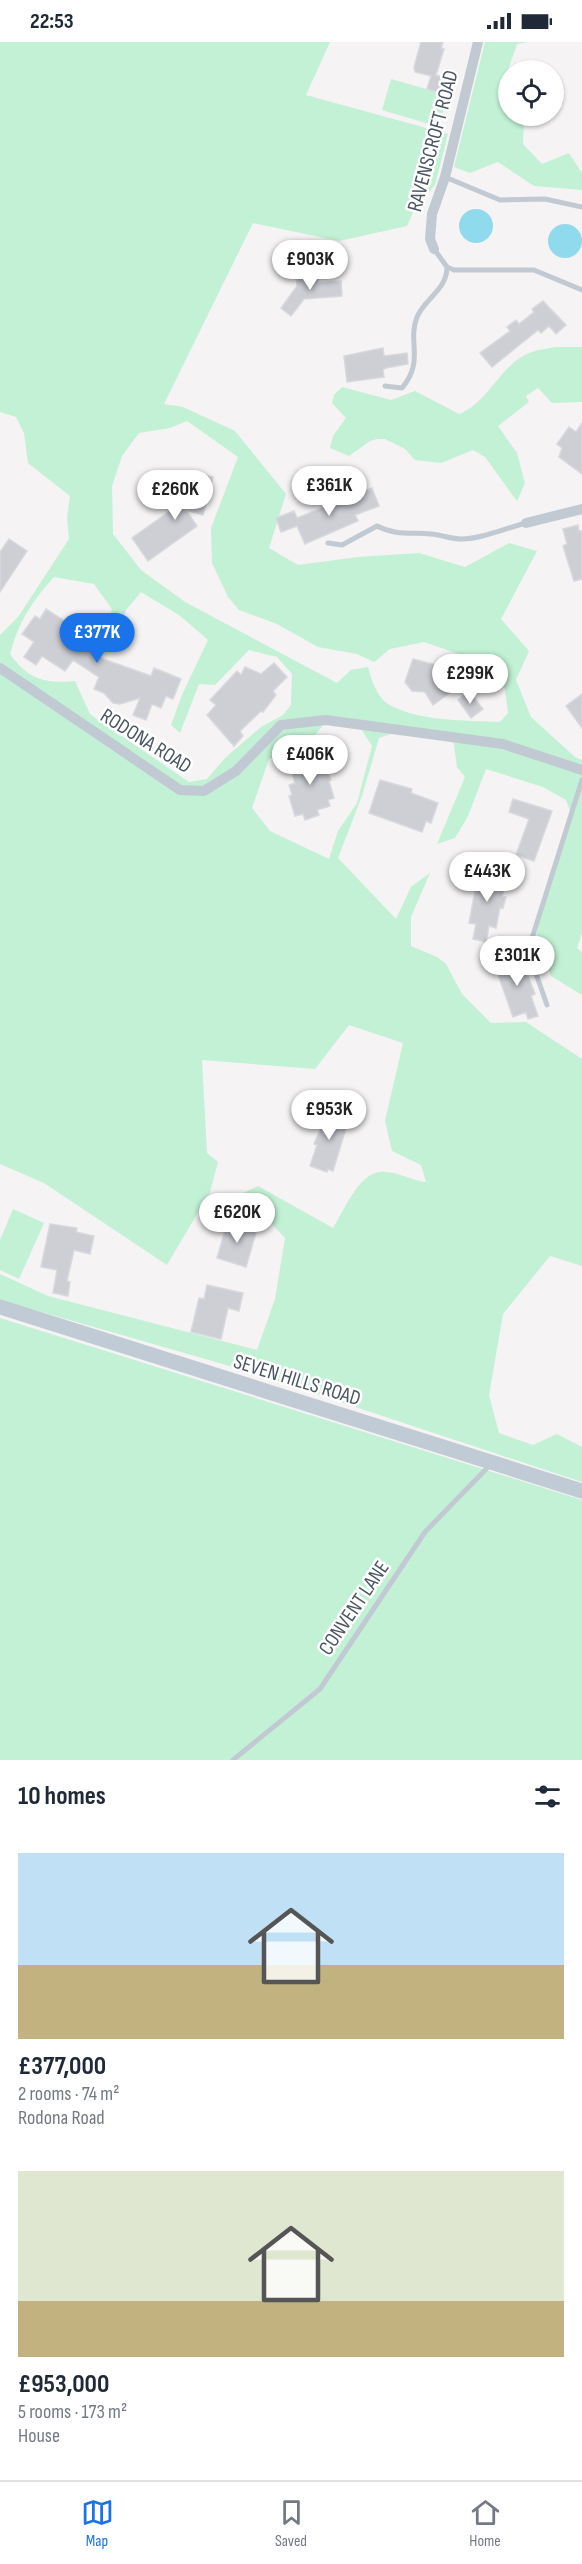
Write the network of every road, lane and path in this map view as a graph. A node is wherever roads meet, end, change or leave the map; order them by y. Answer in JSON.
{"nodes":[{"id":1,"x":478,"y":42,"type":"edge"},
{"id":2,"x":445,"y":177,"type":"junction"},
{"id":3,"x":582,"y":207,"type":"edge"},
{"id":4,"x":434,"y":249,"type":"joint"},
{"id":5,"x":447,"y":267,"type":"junction"},
{"id":6,"x":582,"y":290,"type":"edge"},
{"id":7,"x":385,"y":386,"type":"dead end"},
{"id":8,"x":582,"y":509,"type":"edge"},
{"id":9,"x":526,"y":523,"type":"joint"},
{"id":10,"x":328,"y":543,"type":"dead end"},
{"id":11,"x":0,"y":668,"type":"edge"},
{"id":12,"x":582,"y":770,"type":"edge"},
{"id":13,"x":582,"y":780,"type":"edge"},
{"id":14,"x":546,"y":1005,"type":"dead end"},
{"id":15,"x":0,"y":1307,"type":"edge"},
{"id":16,"x":492,"y":1463,"type":"junction"},
{"id":17,"x":582,"y":1491,"type":"edge"},
{"id":18,"x":233,"y":1760,"type":"edge"}],
"edges":[{"from":1,"to":2,"type":"street","name":"RAVENSCROFT ROAD"},
{"from":2,"to":3,"type":"lane"},
{"from":2,"to":4,"type":"street","name":"RAVENSCROFT ROAD"},
{"from":4,"to":5,"type":"lane"},
{"from":5,"to":6,"type":"lane"},
{"from":5,"to":7,"type":"lane"},
{"from":8,"to":9,"type":"street"},
{"from":9,"to":10,"type":"lane"},
{"from":11,"to":12,"type":"street","name":"RODONA ROAD"},
{"from":13,"to":14,"type":"lane"},
{"from":15,"to":16,"type":"main road","name":"SEVEN HILLS ROAD"},
{"from":16,"to":17,"type":"main road","name":"SEVEN HILLS ROAD"},
{"from":16,"to":18,"type":"lane","name":"CONVENT LANE"}]}
